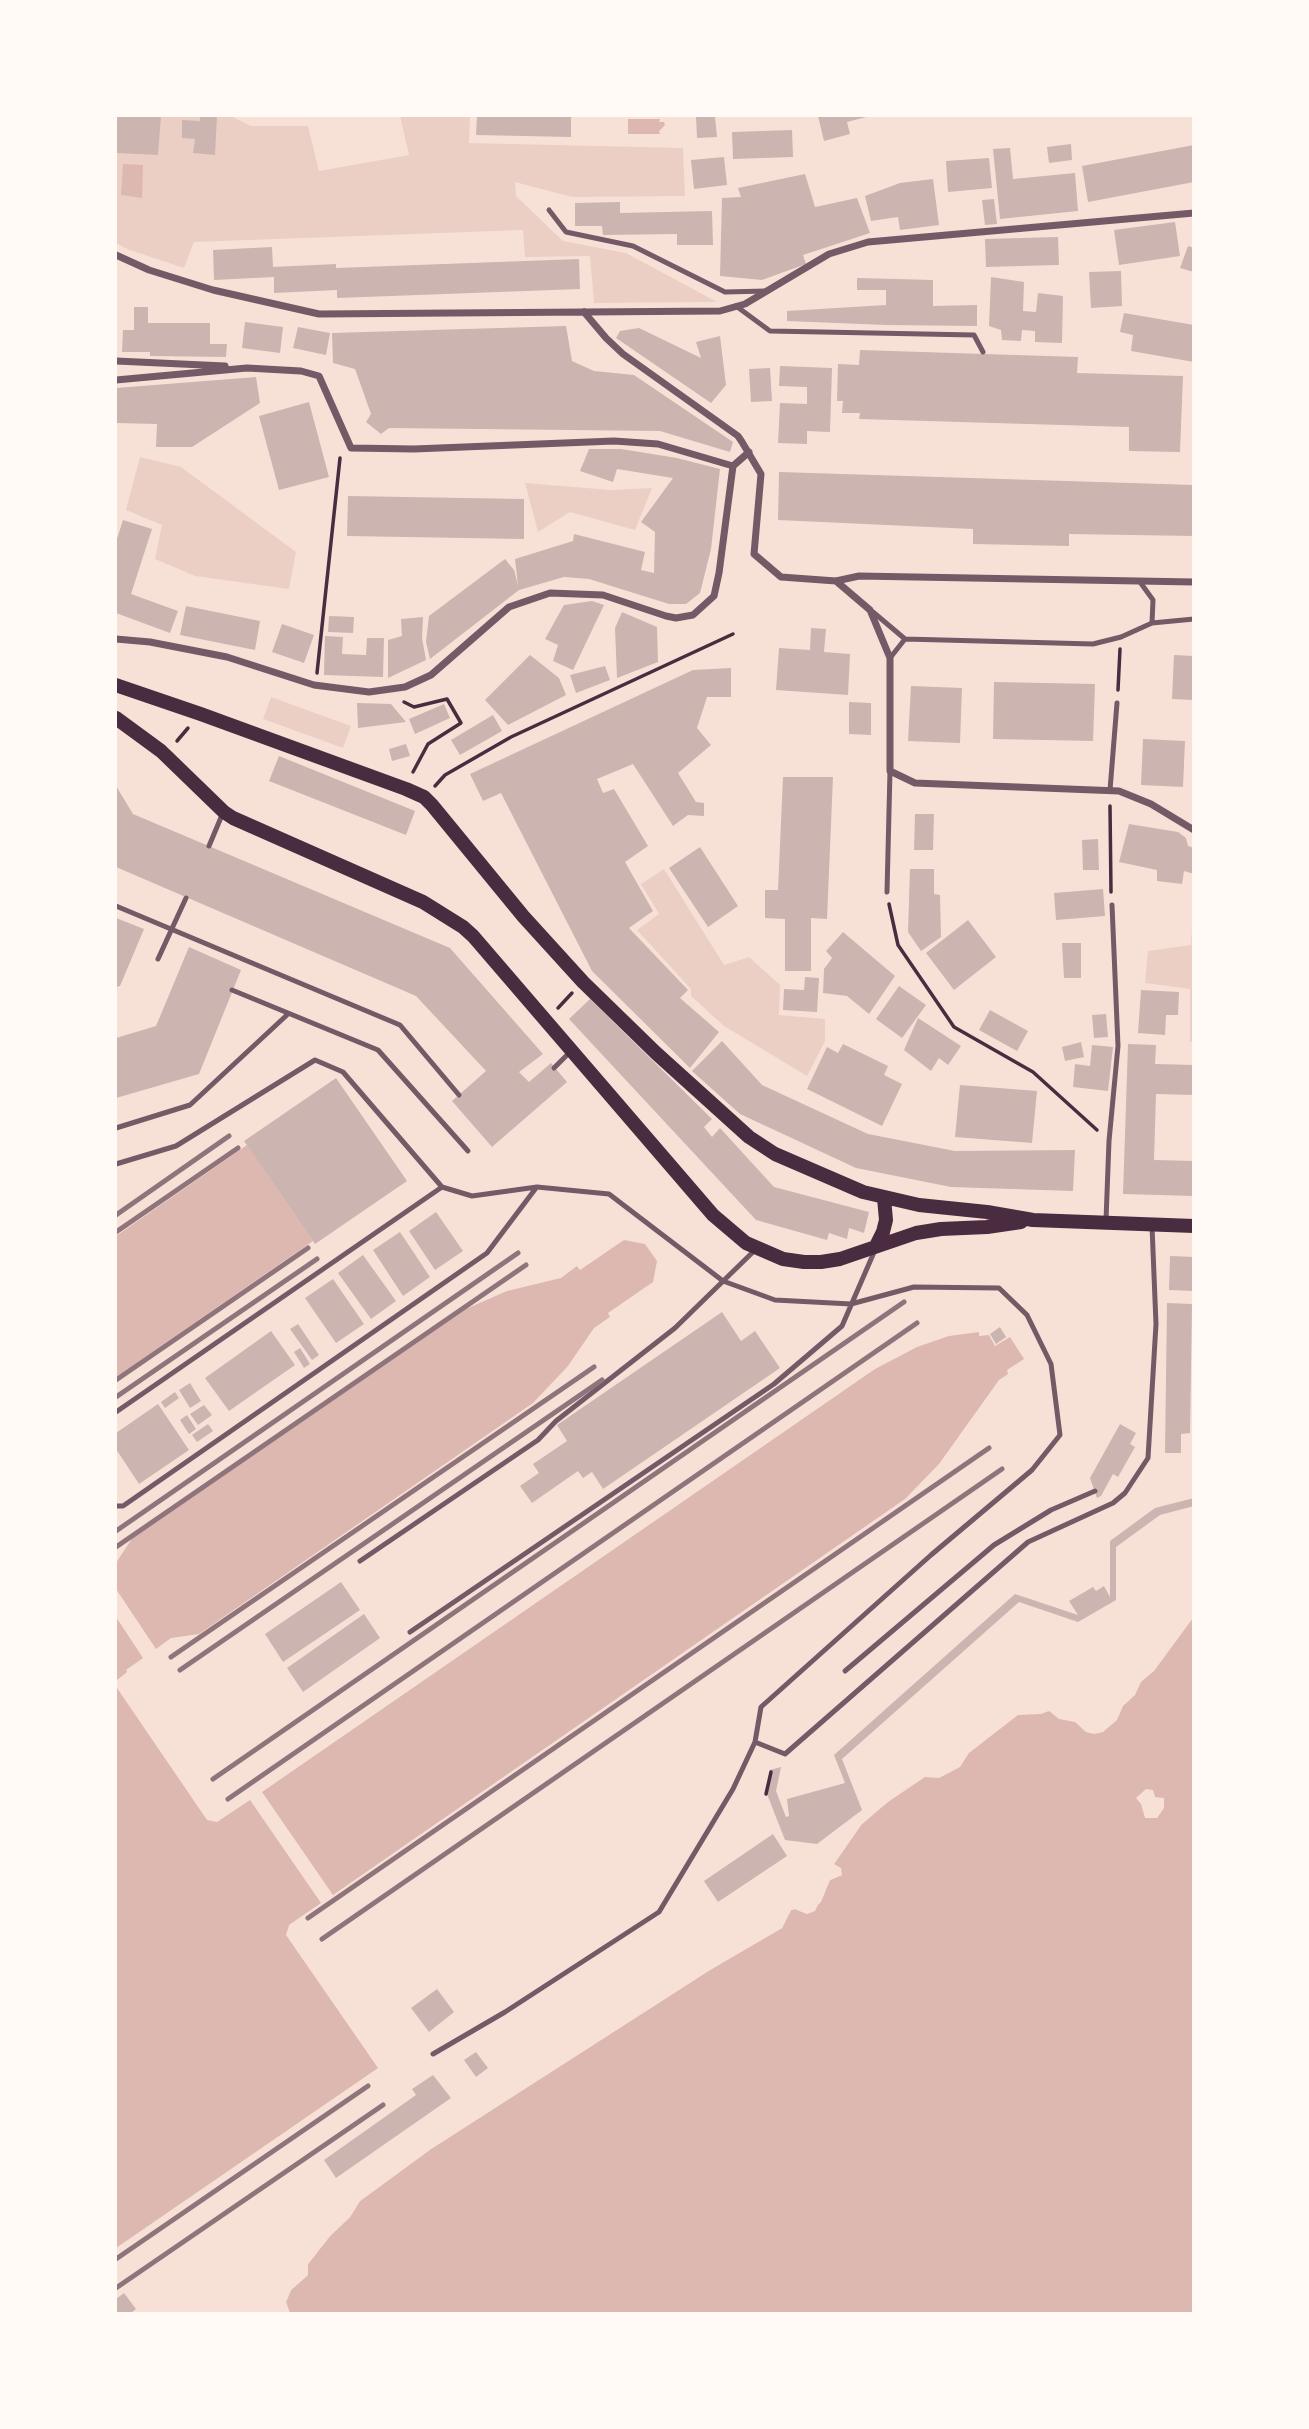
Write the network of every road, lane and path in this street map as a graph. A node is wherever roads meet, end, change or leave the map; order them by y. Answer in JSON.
{"nodes":[{"id":1,"x":549,"y":210,"type":"dead end"},
{"id":2,"x":1194,"y":213,"type":"edge"},
{"id":3,"x":116,"y":255,"type":"edge"},
{"id":4,"x":766,"y":291,"type":"junction"},
{"id":5,"x":736,"y":306,"type":"junction"},
{"id":6,"x":584,"y":312,"type":"junction"},
{"id":7,"x":984,"y":352,"type":"dead end"},
{"id":8,"x":116,"y":361,"type":"edge"},
{"id":9,"x":247,"y":368,"type":"junction"},
{"id":10,"x":116,"y":380,"type":"edge"},
{"id":11,"x":351,"y":448,"type":"junction"},
{"id":12,"x":749,"y":452,"type":"junction"},
{"id":13,"x":733,"y":466,"type":"junction"},
{"id":14,"x":836,"y":581,"type":"junction"},
{"id":15,"x":1140,"y":582,"type":"junction"},
{"id":16,"x":1194,"y":582,"type":"edge"},
{"id":17,"x":870,"y":610,"type":"junction"},
{"id":18,"x":1194,"y":619,"type":"edge"},
{"id":19,"x":1152,"y":623,"type":"junction"},
{"id":20,"x":733,"y":634,"type":"dead end"},
{"id":21,"x":1121,"y":637,"type":"junction"},
{"id":22,"x":116,"y":639,"type":"edge"},
{"id":23,"x":905,"y":639,"type":"junction"},
{"id":24,"x":890,"y":658,"type":"junction"},
{"id":25,"x":116,"y":685,"type":"edge"},
{"id":26,"x":314,"y":685,"type":"junction"},
{"id":27,"x":388,"y":690,"type":"junction"},
{"id":28,"x":1117,"y":703,"type":"joint"},
{"id":29,"x":201,"y":714,"type":"junction"},
{"id":30,"x":116,"y":718,"type":"edge"},
{"id":31,"x":165,"y":755,"type":"junction"},
{"id":32,"x":890,"y":771,"type":"junction"},
{"id":33,"x":445,"y":775,"type":"dead end"},
{"id":34,"x":406,"y":789,"type":"junction"},
{"id":35,"x":1110,"y":790,"type":"junction"},
{"id":36,"x":223,"y":812,"type":"junction"},
{"id":37,"x":1194,"y":830,"type":"edge"},
{"id":38,"x":209,"y":846,"type":"dead end"},
{"id":39,"x":887,"y":892,"type":"joint"},
{"id":40,"x":186,"y":898,"type":"dead end"},
{"id":41,"x":1112,"y":905,"type":"joint"},
{"id":42,"x":116,"y":906,"type":"edge"},
{"id":43,"x":173,"y":930,"type":"junction"},
{"id":44,"x":158,"y":959,"type":"dead end"},
{"id":45,"x":583,"y":982,"type":"junction"},
{"id":46,"x":232,"y":990,"type":"dead end"},
{"id":47,"x":288,"y":1014,"type":"junction"},
{"id":48,"x":543,"y":1018,"type":"junction"},
{"id":49,"x":571,"y":1051,"type":"junction"},
{"id":50,"x":554,"y":1068,"type":"dead end"},
{"id":51,"x":459,"y":1095,"type":"dead end"},
{"id":52,"x":116,"y":1128,"type":"edge"},
{"id":53,"x":1109,"y":1141,"type":"junction"},
{"id":54,"x":468,"y":1151,"type":"dead end"},
{"id":55,"x":116,"y":1164,"type":"edge"},
{"id":56,"x":537,"y":1187,"type":"junction"},
{"id":57,"x":442,"y":1188,"type":"junction"},
{"id":58,"x":884,"y":1198,"type":"junction"},
{"id":59,"x":1033,"y":1220,"type":"junction"},
{"id":60,"x":1106,"y":1222,"type":"junction"},
{"id":61,"x":1152,"y":1225,"type":"junction"},
{"id":62,"x":1194,"y":1226,"type":"edge"},
{"id":63,"x":876,"y":1246,"type":"junction"},
{"id":64,"x":757,"y":1248,"type":"junction"},
{"id":65,"x":723,"y":1281,"type":"junction"},
{"id":66,"x":851,"y":1304,"type":"junction"},
{"id":67,"x":116,"y":1412,"type":"edge"},
{"id":68,"x":1095,"y":1490,"type":"dead end"},
{"id":69,"x":116,"y":1507,"type":"edge"},
{"id":70,"x":360,"y":1561,"type":"dead end"},
{"id":71,"x":410,"y":1632,"type":"dead end"},
{"id":72,"x":845,"y":1671,"type":"dead end"},
{"id":73,"x":755,"y":1742,"type":"junction"},
{"id":74,"x":771,"y":1772,"type":"dead end"},
{"id":75,"x":766,"y":1794,"type":"dead end"},
{"id":76,"x":433,"y":2054,"type":"dead end"}],
"edges":[{"from":1,"to":4,"type":"lane"},
{"from":2,"to":4,"type":"street"},
{"from":3,"to":6,"type":"street"},
{"from":4,"to":5,"type":"street"},
{"from":5,"to":6,"type":"street"},
{"from":5,"to":7,"type":"lane"},
{"from":6,"to":12,"type":"street"},
{"from":8,"to":9,"type":"street"},
{"from":9,"to":10,"type":"street"},
{"from":9,"to":11,"type":"street"},
{"from":11,"to":13,"type":"street"},
{"from":11,"to":26,"type":"path"},
{"from":12,"to":13,"type":"street"},
{"from":12,"to":14,"type":"street"},
{"from":13,"to":27,"type":"street"},
{"from":14,"to":15,"type":"street"},
{"from":14,"to":17,"type":"street"},
{"from":15,"to":16,"type":"street"},
{"from":15,"to":19,"type":"lane"},
{"from":17,"to":23,"type":"lane"},
{"from":17,"to":24,"type":"street"},
{"from":18,"to":19,"type":"lane"},
{"from":19,"to":21,"type":"lane"},
{"from":20,"to":33,"type":"path"},
{"from":21,"to":23,"type":"lane"},
{"from":21,"to":28,"type":"path"},
{"from":22,"to":26,"type":"street"},
{"from":23,"to":24,"type":"lane"},
{"from":24,"to":32,"type":"street"},
{"from":25,"to":29,"type":"main road"},
{"from":26,"to":27,"type":"street"},
{"from":27,"to":34,"type":"path"},
{"from":28,"to":35,"type":"lane"},
{"from":29,"to":31,"type":"path"},
{"from":29,"to":34,"type":"main road"},
{"from":30,"to":31,"type":"main road"},
{"from":31,"to":36,"type":"main road"},
{"from":32,"to":35,"type":"street"},
{"from":32,"to":39,"type":"lane"},
{"from":34,"to":45,"type":"main road"},
{"from":35,"to":37,"type":"street"},
{"from":35,"to":41,"type":"path"},
{"from":36,"to":38,"type":"lane"},
{"from":36,"to":48,"type":"main road"},
{"from":39,"to":53,"type":"path"},
{"from":40,"to":43,"type":"lane"},
{"from":41,"to":53,"type":"lane"},
{"from":42,"to":43,"type":"lane"},
{"from":43,"to":44,"type":"lane"},
{"from":43,"to":51,"type":"lane"},
{"from":45,"to":48,"type":"path"},
{"from":45,"to":58,"type":"main road"},
{"from":46,"to":47,"type":"lane"},
{"from":47,"to":52,"type":"lane"},
{"from":47,"to":54,"type":"lane"},
{"from":48,"to":49,"type":"main road"},
{"from":49,"to":50,"type":"lane"},
{"from":49,"to":64,"type":"main road"},
{"from":53,"to":60,"type":"lane"},
{"from":55,"to":57,"type":"lane"},
{"from":56,"to":57,"type":"lane"},
{"from":56,"to":65,"type":"lane"},
{"from":56,"to":69,"type":"lane"},
{"from":57,"to":67,"type":"lane"},
{"from":58,"to":59,"type":"main road"},
{"from":58,"to":63,"type":"main road"},
{"from":59,"to":60,"type":"main road"},
{"from":59,"to":63,"type":"main road"},
{"from":60,"to":61,"type":"main road"},
{"from":61,"to":62,"type":"main road"},
{"from":61,"to":73,"type":"lane"},
{"from":63,"to":64,"type":"main road"},
{"from":63,"to":66,"type":"lane"},
{"from":64,"to":65,"type":"lane"},
{"from":65,"to":66,"type":"lane"},
{"from":65,"to":70,"type":"lane"},
{"from":66,"to":71,"type":"lane"},
{"from":66,"to":73,"type":"lane"},
{"from":68,"to":72,"type":"lane"},
{"from":73,"to":76,"type":"lane"},
{"from":74,"to":75,"type":"path"}]}
